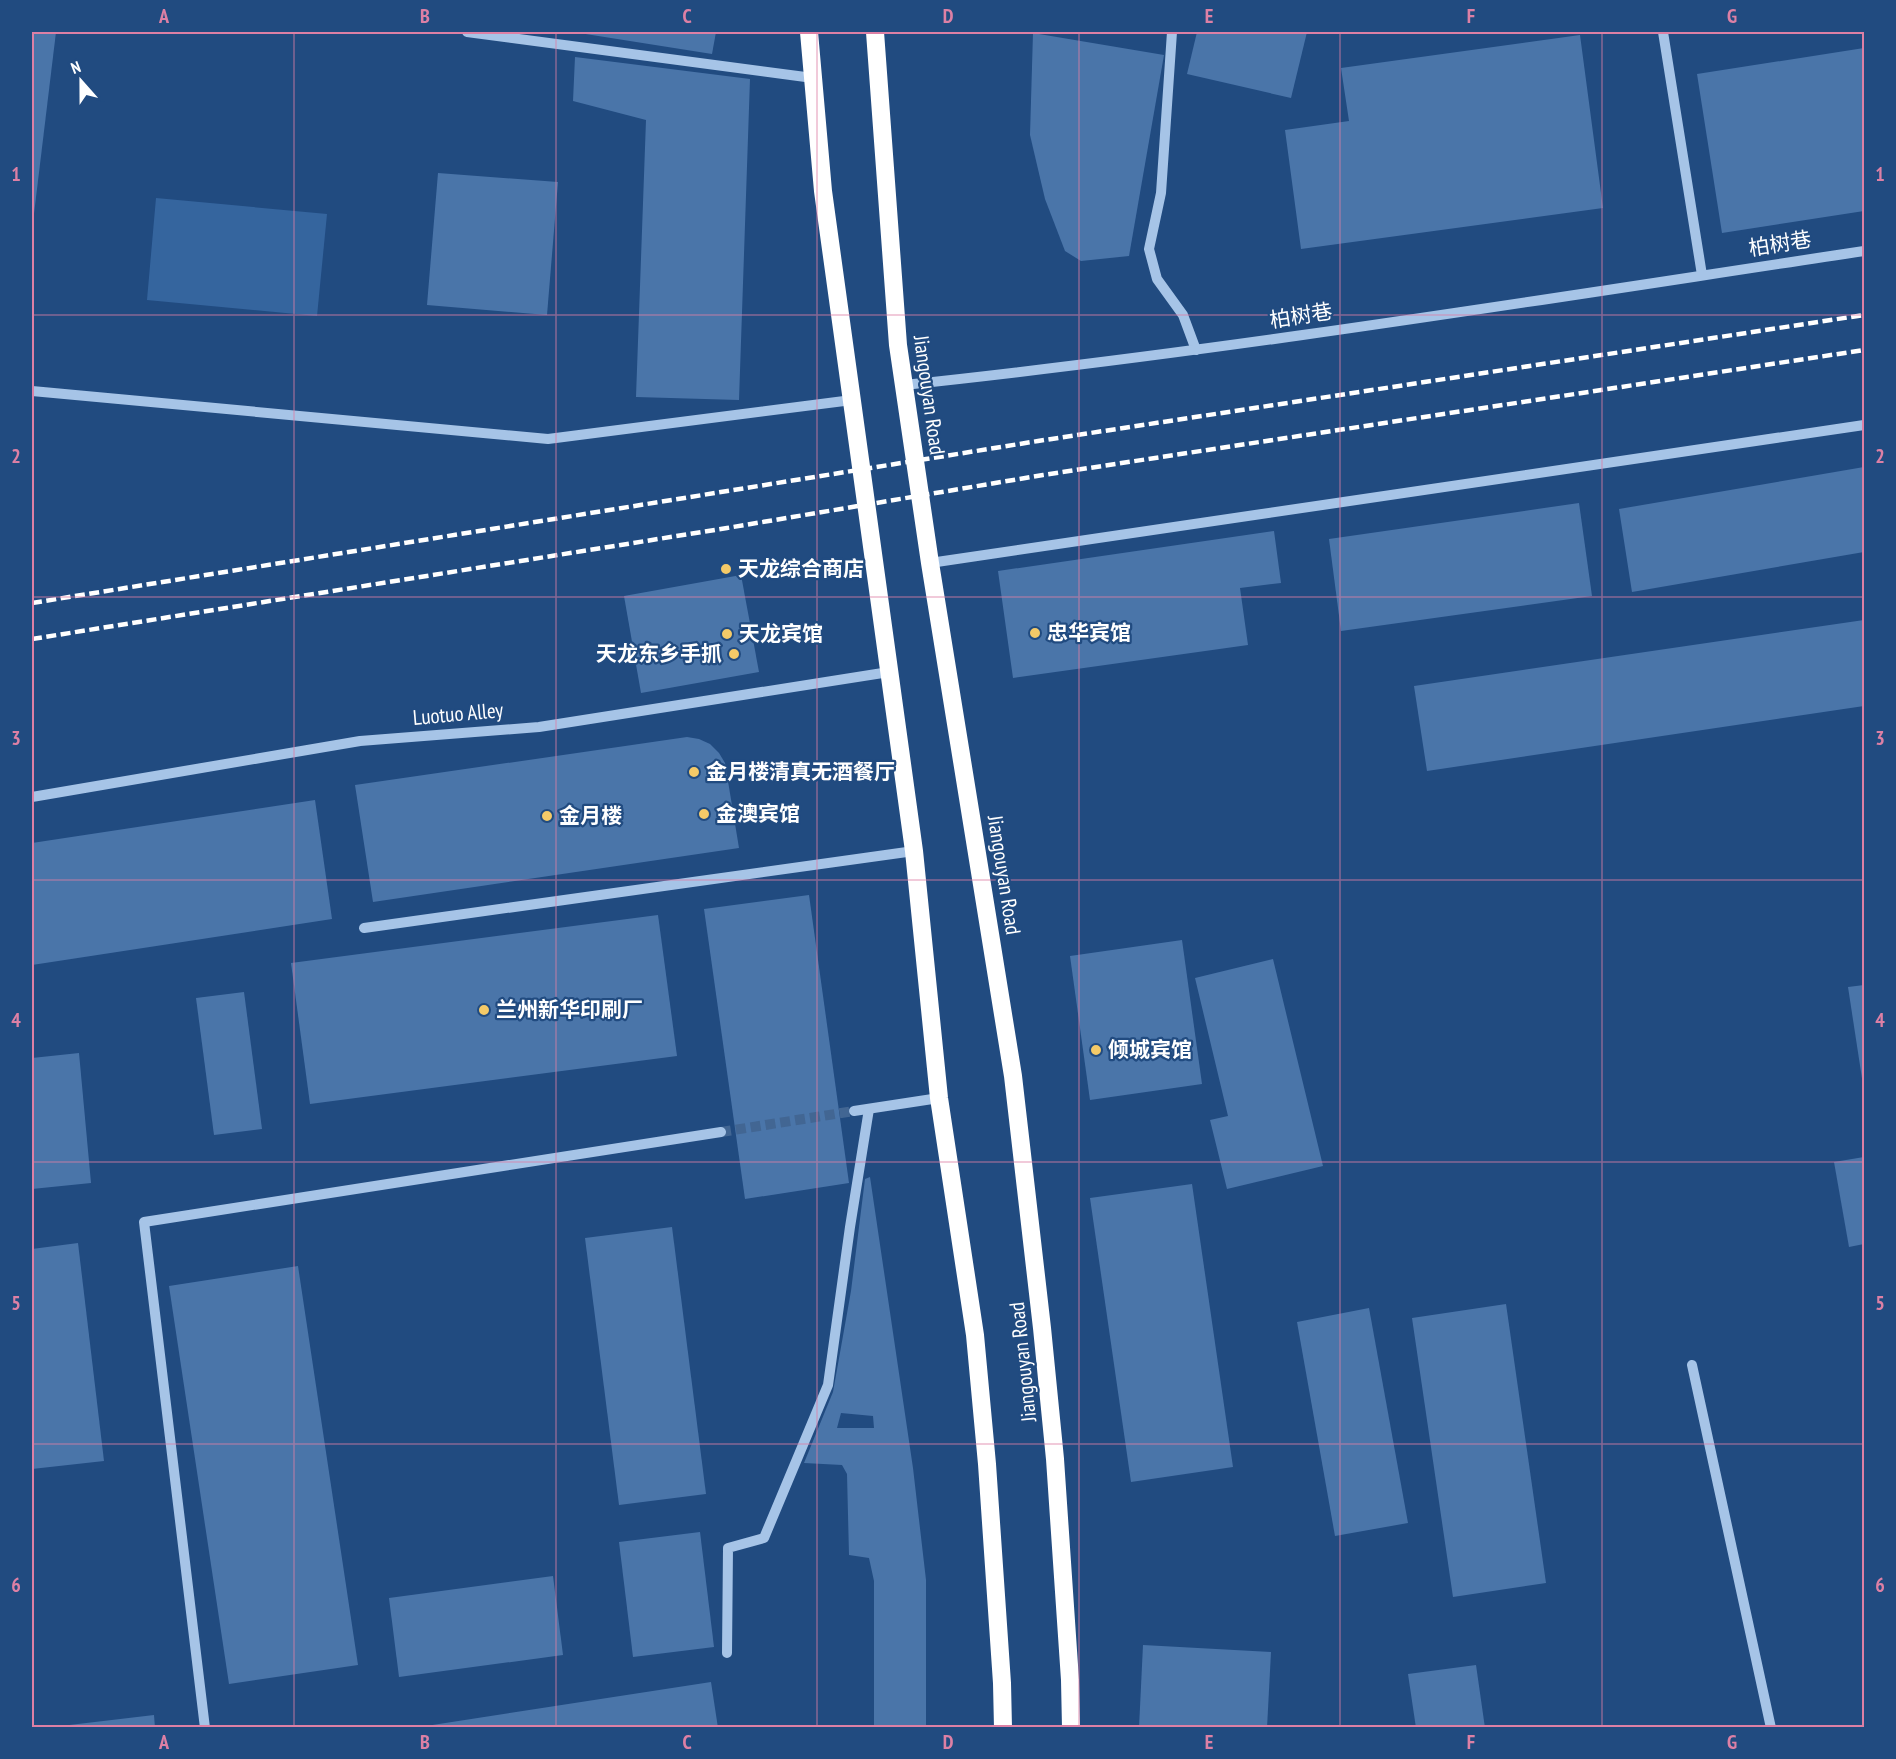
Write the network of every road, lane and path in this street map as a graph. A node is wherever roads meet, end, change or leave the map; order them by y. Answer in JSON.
{"nodes":[{"id":1,"x":466,"y":32,"type":"edge"},
{"id":2,"x":809,"y":32,"type":"edge"},
{"id":3,"x":875,"y":32,"type":"edge"},
{"id":4,"x":1172,"y":32,"type":"edge"},
{"id":5,"x":1663,"y":32,"type":"edge"},
{"id":6,"x":813,"y":78,"type":"junction"},
{"id":7,"x":1864,"y":251,"type":"edge"},
{"id":8,"x":1702,"y":275,"type":"junction"},
{"id":9,"x":1196,"y":350,"type":"junction"},
{"id":10,"x":904,"y":385,"type":"junction"},
{"id":11,"x":32,"y":391,"type":"edge"},
{"id":12,"x":852,"y":400,"type":"junction"},
{"id":13,"x":1864,"y":425,"type":"edge"},
{"id":14,"x":930,"y":563,"type":"junction"},
{"id":15,"x":889,"y":672,"type":"junction"},
{"id":16,"x":32,"y":797,"type":"edge"},
{"id":17,"x":914,"y":851,"type":"junction"},
{"id":18,"x":364,"y":928,"type":"dead end"},
{"id":19,"x":939,"y":1098,"type":"junction"},
{"id":20,"x":869,"y":1109,"type":"junction"},
{"id":21,"x":854,"y":1111,"type":"tunnel mouth"},
{"id":22,"x":721,"y":1132,"type":"tunnel mouth"},
{"id":23,"x":1692,"y":1365,"type":"dead end"},
{"id":24,"x":727,"y":1653,"type":"dead end"},
{"id":25,"x":206,"y":1728,"type":"edge"},
{"id":26,"x":1003,"y":1728,"type":"edge"},
{"id":27,"x":1071,"y":1728,"type":"edge"},
{"id":28,"x":1771,"y":1728,"type":"edge"}],
"edges":[{"from":1,"to":6,"type":"street"},
{"from":2,"to":6,"type":"highway"},
{"from":3,"to":10,"type":"highway","name":"Jiangouyan Road"},
{"from":4,"to":9,"type":"street"},
{"from":5,"to":8,"type":"street"},
{"from":6,"to":12,"type":"highway"},
{"from":7,"to":8,"type":"street","name":"柏树巷"},
{"from":8,"to":9,"type":"street","name":"柏树巷"},
{"from":9,"to":10,"type":"street","name":"柏树巷"},
{"from":10,"to":14,"type":"highway","name":"Jiangouyan Road"},
{"from":11,"to":12,"type":"street"},
{"from":12,"to":15,"type":"highway"},
{"from":13,"to":14,"type":"street"},
{"from":14,"to":27,"type":"highway","name":"Jiangouyan Road"},
{"from":15,"to":16,"type":"street","name":"Luotuo Alley"},
{"from":15,"to":17,"type":"highway"},
{"from":17,"to":18,"type":"street"},
{"from":17,"to":19,"type":"highway"},
{"from":19,"to":20,"type":"street"},
{"from":19,"to":26,"type":"highway"},
{"from":20,"to":21,"type":"street"},
{"from":20,"to":24,"type":"street"},
{"from":22,"to":25,"type":"street"},
{"from":23,"to":28,"type":"street"}]}
